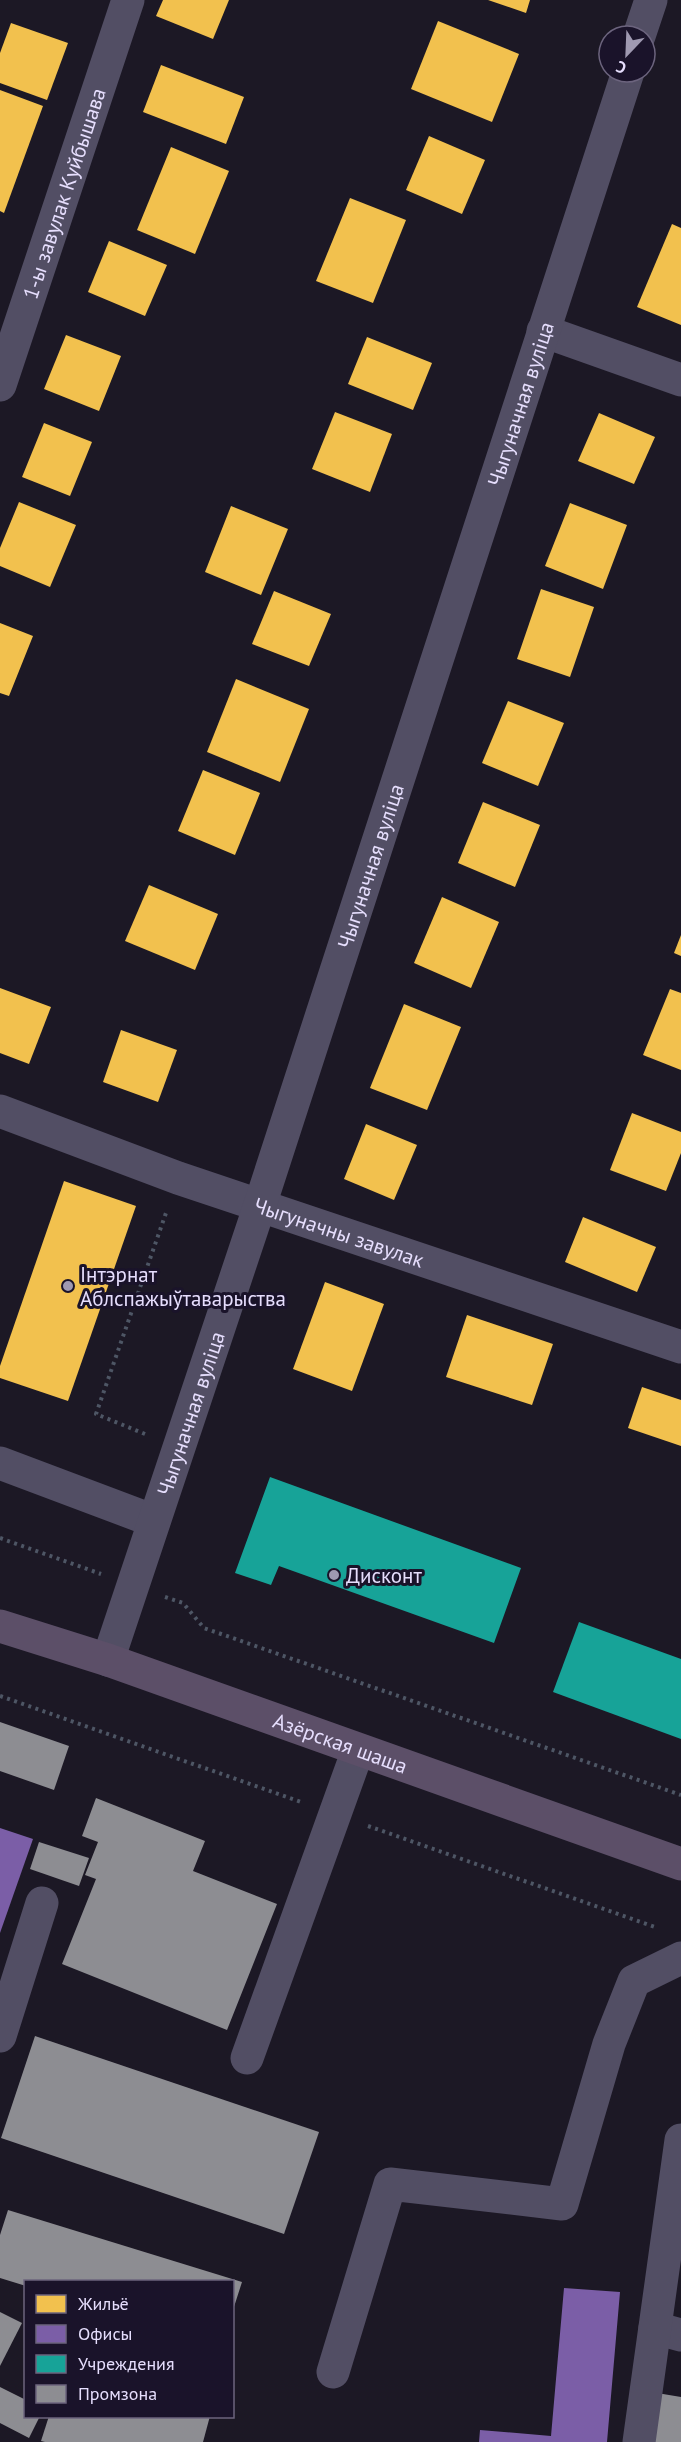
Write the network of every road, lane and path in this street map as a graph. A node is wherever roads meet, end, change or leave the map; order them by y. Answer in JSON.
{"nodes":[{"id":1,"x":128,"y":0,"type":"edge"},
{"id":2,"x":651,"y":0,"type":"edge"},
{"id":3,"x":643,"y":24,"type":"edge"},
{"id":4,"x":624,"y":84,"type":"edge"},
{"id":5,"x":543,"y":331,"type":"junction"},
{"id":6,"x":681,"y":380,"type":"edge"},
{"id":7,"x":0,"y":385,"type":"edge"},
{"id":8,"x":0,"y":1111,"type":"edge"},
{"id":9,"x":178,"y":1178,"type":"junction"},
{"id":10,"x":260,"y":1205,"type":"junction"},
{"id":11,"x":679,"y":1340,"type":"edge"},
{"id":12,"x":179,"y":1449,"type":"junction"},
{"id":13,"x":0,"y":1463,"type":"edge"},
{"id":14,"x":154,"y":1521,"type":"junction"},
{"id":15,"x":0,"y":1538,"type":"edge"},
{"id":16,"x":133,"y":1586,"type":"junction"},
{"id":17,"x":0,"y":1626,"type":"edge"},
{"id":18,"x":108,"y":1660,"type":"junction"},
{"id":19,"x":358,"y":1750,"type":"junction"},
{"id":20,"x":681,"y":1795,"type":"edge"},
{"id":21,"x":681,"y":1864,"type":"edge"},
{"id":22,"x":42,"y":1903,"type":"dead end"},
{"id":23,"x":681,"y":1958,"type":"edge"},
{"id":24,"x":0,"y":2036,"type":"edge"},
{"id":25,"x":247,"y":2058,"type":"dead end"},
{"id":26,"x":680,"y":2160,"type":"edge"},
{"id":27,"x":671,"y":2281,"type":"edge"},
{"id":28,"x":668,"y":2332,"type":"edge"},
{"id":29,"x":333,"y":2372,"type":"dead end"},
{"id":30,"x":639,"y":2442,"type":"edge"}],
"edges":[{"from":1,"to":7,"type":"street","name":"1-ы завулак Куйбышава"},
{"from":2,"to":3,"type":"street"},
{"from":4,"to":5,"type":"street","name":"Чыгуначная вуліца"},
{"from":5,"to":6,"type":"street"},
{"from":5,"to":10,"type":"street","name":"Чыгуначная вуліца"},
{"from":8,"to":9,"type":"street","name":"Чыгуначны завулак"},
{"from":9,"to":10,"type":"street","name":"Чыгуначны завулак"},
{"from":9,"to":12,"type":"path"},
{"from":10,"to":11,"type":"street","name":"Чыгуначны завулак"},
{"from":10,"to":12,"type":"street","name":"Чыгуначная вуліца"},
{"from":12,"to":14,"type":"street","name":"Чыгуначная вуліца"},
{"from":13,"to":14,"type":"street"},
{"from":14,"to":16,"type":"street","name":"Чыгуначная вуліца"},
{"from":15,"to":16,"type":"path"},
{"from":16,"to":18,"type":"street","name":"Чыгуначная вуліца"},
{"from":16,"to":20,"type":"path"},
{"from":17,"to":18,"type":"main road","name":"Азёрская шаша"},
{"from":18,"to":19,"type":"main road","name":"Азёрская шаша"},
{"from":19,"to":21,"type":"main road","name":"Азёрская шаша"},
{"from":19,"to":25,"type":"street"},
{"from":22,"to":24,"type":"street"},
{"from":23,"to":29,"type":"street"},
{"from":26,"to":27,"type":"street"},
{"from":27,"to":28,"type":"street"},
{"from":28,"to":30,"type":"street"}]}
